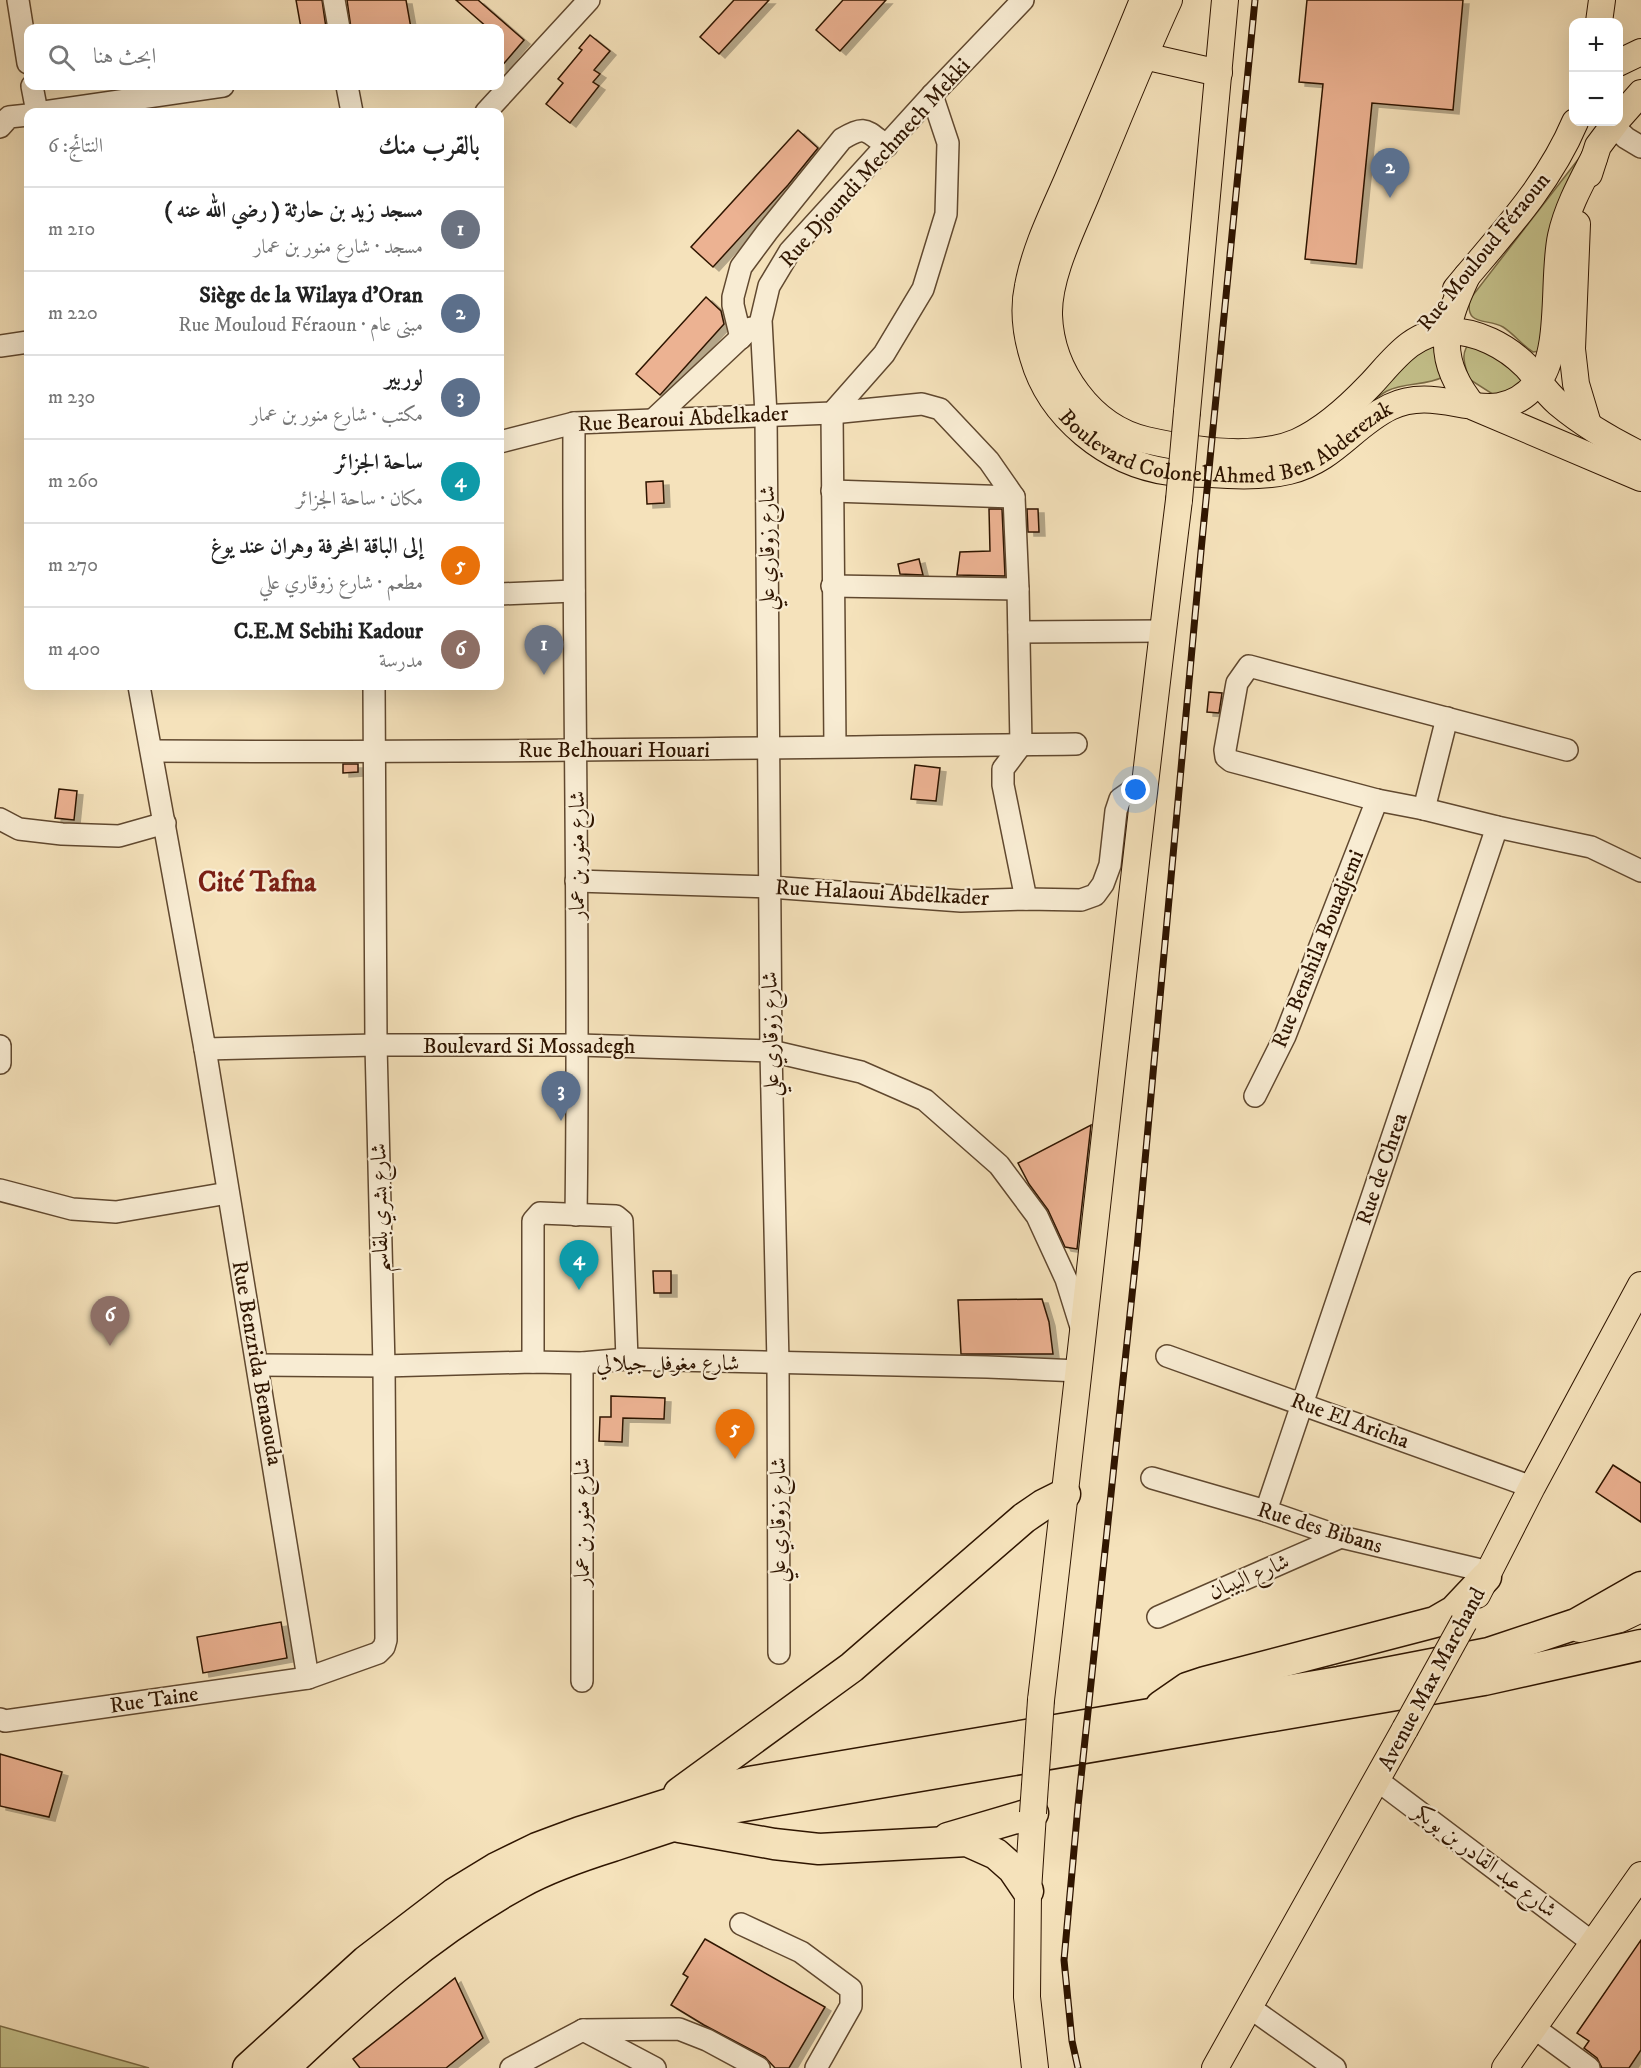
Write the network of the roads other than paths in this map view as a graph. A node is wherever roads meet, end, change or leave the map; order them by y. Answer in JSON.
{"nodes":[{"id":1,"x":18,"y":0,"type":"edge"},
{"id":2,"x":334,"y":0,"type":"edge"},
{"id":3,"x":1023,"y":0,"type":"edge"},
{"id":4,"x":1143,"y":0,"type":"edge"},
{"id":5,"x":1169,"y":0,"type":"edge"},
{"id":6,"x":1225,"y":0,"type":"edge"},
{"id":7,"x":1602,"y":0,"type":"edge"},
{"id":8,"x":585,"y":1,"type":"edge"},
{"id":9,"x":1600,"y":18,"type":"edge"},
{"id":10,"x":338,"y":24,"type":"edge"},
{"id":11,"x":24,"y":38,"type":"edge"},
{"id":12,"x":1641,"y":52,"type":"edge"},
{"id":13,"x":1144,"y":56,"type":"junction"},
{"id":14,"x":1623,"y":61,"type":"edge"},
{"id":15,"x":1219,"y":73,"type":"junction"},
{"id":16,"x":33,"y":90,"type":"edge"},
{"id":17,"x":195,"y":90,"type":"edge"},
{"id":18,"x":348,"y":90,"type":"edge"},
{"id":19,"x":1641,"y":93,"type":"edge"},
{"id":20,"x":932,"y":95,"type":"junction"},
{"id":21,"x":36,"y":108,"type":"edge"},
{"id":22,"x":72,"y":108,"type":"edge"},
{"id":23,"x":351,"y":108,"type":"edge"},
{"id":24,"x":490,"y":108,"type":"edge"},
{"id":25,"x":1623,"y":112,"type":"edge"},
{"id":26,"x":24,"y":115,"type":"edge"},
{"id":27,"x":1573,"y":126,"type":"edge"},
{"id":28,"x":1611,"y":126,"type":"edge"},
{"id":29,"x":1617,"y":126,"type":"edge"},
{"id":30,"x":0,"y":127,"type":"edge"},
{"id":31,"x":887,"y":146,"type":"junction"},
{"id":32,"x":1641,"y":147,"type":"edge"},
{"id":33,"x":1594,"y":158,"type":"junction"},
{"id":34,"x":1467,"y":276,"type":"junction"},
{"id":35,"x":761,"y":320,"type":"junction"},
{"id":36,"x":1447,"y":331,"type":"junction"},
{"id":37,"x":741,"y":338,"type":"junction"},
{"id":38,"x":24,"y":343,"type":"edge"},
{"id":39,"x":0,"y":346,"type":"edge"},
{"id":40,"x":1404,"y":347,"type":"junction"},
{"id":41,"x":1538,"y":382,"type":"junction"},
{"id":42,"x":1474,"y":407,"type":"junction"},
{"id":43,"x":832,"y":413,"type":"junction"},
{"id":44,"x":766,"y":415,"type":"junction"},
{"id":45,"x":654,"y":419,"type":"junction"},
{"id":46,"x":574,"y":423,"type":"junction"},
{"id":47,"x":1588,"y":424,"type":"junction"},
{"id":48,"x":504,"y":441,"type":"edge"},
{"id":49,"x":1641,"y":455,"type":"edge"},
{"id":50,"x":1641,"y":478,"type":"edge"},
{"id":51,"x":832,"y":490,"type":"junction"},
{"id":52,"x":1014,"y":496,"type":"junction"},
{"id":53,"x":832,"y":586,"type":"junction"},
{"id":54,"x":1018,"y":589,"type":"junction"},
{"id":55,"x":574,"y":591,"type":"junction"},
{"id":56,"x":504,"y":594,"type":"edge"},
{"id":57,"x":1162,"y":631,"type":"junction"},
{"id":58,"x":1019,"y":632,"type":"junction"},
{"id":59,"x":140,"y":690,"type":"edge"},
{"id":60,"x":374,"y":690,"type":"edge"},
{"id":61,"x":1447,"y":718,"type":"junction"},
{"id":62,"x":1076,"y":744,"type":"dead end"},
{"id":63,"x":1021,"y":745,"type":"junction"},
{"id":64,"x":835,"y":746,"type":"junction"},
{"id":65,"x":769,"y":749,"type":"junction"},
{"id":66,"x":576,"y":750,"type":"junction"},
{"id":67,"x":1567,"y":750,"type":"dead end"},
{"id":68,"x":152,"y":751,"type":"junction"},
{"id":69,"x":373,"y":753,"type":"junction"},
{"id":70,"x":1144,"y":789,"type":"junction"},
{"id":71,"x":1377,"y":800,"type":"junction"},
{"id":72,"x":1424,"y":809,"type":"junction"},
{"id":73,"x":0,"y":819,"type":"edge"},
{"id":74,"x":165,"y":823,"type":"junction"},
{"id":75,"x":1497,"y":827,"type":"junction"},
{"id":76,"x":1641,"y":871,"type":"edge"},
{"id":77,"x":576,"y":881,"type":"junction"},
{"id":78,"x":770,"y":887,"type":"junction"},
{"id":79,"x":1026,"y":899,"type":"junction"},
{"id":80,"x":579,"y":1045,"type":"junction"},
{"id":81,"x":0,"y":1046,"type":"edge"},
{"id":82,"x":376,"y":1046,"type":"junction"},
{"id":83,"x":205,"y":1049,"type":"junction"},
{"id":84,"x":771,"y":1051,"type":"junction"},
{"id":85,"x":0,"y":1063,"type":"edge"},
{"id":86,"x":1255,"y":1096,"type":"dead end"},
{"id":87,"x":0,"y":1190,"type":"edge"},
{"id":88,"x":228,"y":1193,"type":"junction"},
{"id":89,"x":576,"y":1215,"type":"junction"},
{"id":90,"x":1641,"y":1286,"type":"edge"},
{"id":91,"x":1083,"y":1334,"type":"junction"},
{"id":92,"x":1167,"y":1356,"type":"dead end"},
{"id":93,"x":627,"y":1359,"type":"junction"},
{"id":94,"x":533,"y":1362,"type":"junction"},
{"id":95,"x":582,"y":1363,"type":"junction"},
{"id":96,"x":778,"y":1363,"type":"junction"},
{"id":97,"x":258,"y":1365,"type":"junction"},
{"id":98,"x":384,"y":1366,"type":"junction"},
{"id":99,"x":1079,"y":1371,"type":"junction"},
{"id":100,"x":1303,"y":1403,"type":"junction"},
{"id":101,"x":1152,"y":1478,"type":"dead end"},
{"id":102,"x":1532,"y":1487,"type":"junction"},
{"id":103,"x":1065,"y":1494,"type":"junction"},
{"id":104,"x":1266,"y":1511,"type":"junction"},
{"id":105,"x":1341,"y":1537,"type":"junction"},
{"id":106,"x":1488,"y":1574,"type":"junction"},
{"id":107,"x":1641,"y":1587,"type":"edge"},
{"id":108,"x":1641,"y":1609,"type":"edge"},
{"id":109,"x":1158,"y":1617,"type":"dead end"},
{"id":110,"x":1641,"y":1635,"type":"edge"},
{"id":111,"x":1641,"y":1645,"type":"edge"},
{"id":112,"x":779,"y":1653,"type":"dead end"},
{"id":113,"x":1489,"y":1653,"type":"junction"},
{"id":114,"x":1608,"y":1653,"type":"junction"},
{"id":115,"x":308,"y":1678,"type":"junction"},
{"id":116,"x":582,"y":1681,"type":"dead end"},
{"id":117,"x":1152,"y":1713,"type":"junction"},
{"id":118,"x":0,"y":1719,"type":"edge"},
{"id":119,"x":1377,"y":1780,"type":"junction"},
{"id":120,"x":1033,"y":1813,"type":"junction"},
{"id":121,"x":668,"y":1815,"type":"junction"},
{"id":122,"x":931,"y":1842,"type":"junction"},
{"id":123,"x":1641,"y":1875,"type":"edge"},
{"id":124,"x":1028,"y":1891,"type":"junction"},
{"id":125,"x":741,"y":1924,"type":"dead end"},
{"id":126,"x":1593,"y":1943,"type":"junction"},
{"id":127,"x":1248,"y":2007,"type":"junction"},
{"id":128,"x":1533,"y":2027,"type":"junction"},
{"id":129,"x":583,"y":2030,"type":"junction"},
{"id":130,"x":248,"y":2068,"type":"edge"},
{"id":131,"x":284,"y":2068,"type":"edge"},
{"id":132,"x":511,"y":2068,"type":"edge"},
{"id":133,"x":656,"y":2068,"type":"edge"},
{"id":134,"x":759,"y":2068,"type":"edge"},
{"id":135,"x":816,"y":2068,"type":"edge"},
{"id":136,"x":1035,"y":2068,"type":"edge"},
{"id":137,"x":1215,"y":2068,"type":"edge"},
{"id":138,"x":1335,"y":2068,"type":"edge"},
{"id":139,"x":1505,"y":2068,"type":"edge"},
{"id":140,"x":1589,"y":2068,"type":"edge"}],
"edges":[{"from":1,"to":11,"type":"street"},
{"from":2,"to":10,"type":"street"},
{"from":3,"to":20,"type":"street","name":"Rue Djoundi Mechmech Mekki"},
{"from":4,"to":42,"type":"main road","name":"Boulevard Colonel Ahmed Ben Abderezak"},
{"from":5,"to":13,"type":"main road","name":"Boulevard Colonel Ahmed Ben Abderezak"},
{"from":6,"to":15,"type":"main road"},
{"from":7,"to":9,"type":"main road"},
{"from":8,"to":24,"type":"street"},
{"from":12,"to":14,"type":"main road"},
{"from":13,"to":15,"type":"main road"},
{"from":13,"to":40,"type":"main road","name":"Boulevard Colonel Ahmed Ben Abderezak"},
{"from":15,"to":57,"type":"main road","bridge":true},
{"from":16,"to":21,"type":"street"},
{"from":17,"to":22,"type":"street"},
{"from":18,"to":23,"type":"street"},
{"from":19,"to":25,"type":"main road"},
{"from":20,"to":31,"type":"street","name":"Rue Djoundi Mechmech Mekki"},
{"from":20,"to":43,"type":"street"},
{"from":26,"to":30,"type":"street"},
{"from":27,"to":34,"type":"main road","name":"Rue Mouloud Féraoun"},
{"from":28,"to":33,"type":"main road"},
{"from":29,"to":32,"type":"street"},
{"from":31,"to":35,"type":"street","name":"Rue Djoundi Mechmech Mekki"},
{"from":31,"to":37,"type":"street"},
{"from":33,"to":41,"type":"main road"},
{"from":33,"to":47,"type":"main road"},
{"from":34,"to":36,"type":"main road"},
{"from":34,"to":40,"type":"main road","name":"Rue Mouloud Féraoun"},
{"from":35,"to":37,"type":"street"},
{"from":35,"to":44,"type":"street","name":"Rue Djoundi Mechmech Mekki"},
{"from":36,"to":40,"type":"main road","name":"Boulevard Colonel Ahmed Ben Abderezak"},
{"from":36,"to":41,"type":"main road"},
{"from":36,"to":42,"type":"main road"},
{"from":37,"to":45,"type":"street"},
{"from":38,"to":39,"type":"street"},
{"from":41,"to":42,"type":"main road"},
{"from":41,"to":47,"type":"main road"},
{"from":42,"to":50,"type":"main road"},
{"from":43,"to":44,"type":"street","name":"Rue Bearoui Abdelkader"},
{"from":43,"to":51,"type":"street"},
{"from":43,"to":52,"type":"street","name":"Rue Bearoui Abdelkader"},
{"from":44,"to":45,"type":"street","name":"Rue Bearoui Abdelkader"},
{"from":44,"to":65,"type":"street","name":"شارع زوقاري علي"},
{"from":45,"to":46,"type":"street","name":"Rue Bearoui Abdelkader"},
{"from":46,"to":48,"type":"street","name":"Rue Bearoui Abdelkader"},
{"from":46,"to":55,"type":"street","name":"شارع منور بن عمار"},
{"from":47,"to":49,"type":"main road"},
{"from":51,"to":52,"type":"street"},
{"from":51,"to":53,"type":"street"},
{"from":52,"to":54,"type":"street"},
{"from":53,"to":54,"type":"street"},
{"from":53,"to":64,"type":"street"},
{"from":54,"to":58,"type":"street"},
{"from":55,"to":56,"type":"street"},
{"from":55,"to":66,"type":"street","name":"شارع منور بن عمار"},
{"from":57,"to":58,"type":"street"},
{"from":57,"to":70,"type":"main road"},
{"from":58,"to":63,"type":"street"},
{"from":59,"to":68,"type":"street"},
{"from":60,"to":69,"type":"street","name":"شارع بشري بلقاسم"},
{"from":61,"to":67,"type":"street"},
{"from":61,"to":71,"type":"street"},
{"from":61,"to":72,"type":"street"},
{"from":62,"to":63,"type":"street","name":"Rue Belhouari Houari"},
{"from":63,"to":64,"type":"street","name":"Rue Belhouari Houari"},
{"from":63,"to":79,"type":"street"},
{"from":64,"to":65,"type":"street","name":"Rue Belhouari Houari"},
{"from":65,"to":66,"type":"street","name":"Rue Belhouari Houari"},
{"from":65,"to":78,"type":"street","name":"شارع زوقاري علي"},
{"from":66,"to":69,"type":"street","name":"Rue Belhouari Houari"},
{"from":66,"to":77,"type":"street","name":"شارع منور بن عمار"},
{"from":68,"to":69,"type":"street","name":"Rue Belhouari Houari"},
{"from":68,"to":74,"type":"street"},
{"from":69,"to":82,"type":"street","name":"شارع بشري بلقاسم"},
{"from":70,"to":79,"type":"street","name":"Rue Halaoui Abdelkader"},
{"from":70,"to":91,"type":"main road"},
{"from":71,"to":72,"type":"street"},
{"from":71,"to":86,"type":"street","name":"Rue Benshila Bouadjemi"},
{"from":72,"to":75,"type":"street"},
{"from":73,"to":74,"type":"street"},
{"from":74,"to":83,"type":"street"},
{"from":75,"to":76,"type":"street"},
{"from":75,"to":100,"type":"street","name":"Rue de Chrea"},
{"from":77,"to":78,"type":"street","name":"Rue Halaoui Abdelkader"},
{"from":77,"to":80,"type":"street","name":"شارع منور بن عمار"},
{"from":78,"to":79,"type":"street","name":"Rue Halaoui Abdelkader"},
{"from":78,"to":84,"type":"street","name":"شارع زوقاري علي"},
{"from":80,"to":82,"type":"street","name":"Boulevard Si Mossadegh"},
{"from":80,"to":84,"type":"street","name":"Boulevard Si Mossadegh"},
{"from":80,"to":89,"type":"street","name":"شارع منور بن عمار"},
{"from":81,"to":85,"type":"street"},
{"from":82,"to":83,"type":"street","name":"Boulevard Si Mossadegh"},
{"from":82,"to":98,"type":"street","name":"شارع بشري بلقاسم"},
{"from":83,"to":88,"type":"street","name":"Rue Benzrida Benaouda"},
{"from":84,"to":91,"type":"street","name":"Boulevard Si Mossadegh"},
{"from":84,"to":96,"type":"street","name":"شارع زوقاري علي"},
{"from":87,"to":88,"type":"street"},
{"from":88,"to":97,"type":"street","name":"Rue Benzrida Benaouda"},
{"from":89,"to":93,"type":"street"},
{"from":89,"to":94,"type":"street"},
{"from":90,"to":102,"type":"main road","name":"Avenue Max Marchand"},
{"from":91,"to":99,"type":"main road"},
{"from":92,"to":100,"type":"street","name":"Rue El Aricha"},
{"from":93,"to":95,"type":"street","name":"شارع مغوفل جيلالي"},
{"from":93,"to":96,"type":"street","name":"شارع مغوفل جيلالي"},
{"from":94,"to":95,"type":"street","name":"شارع مغوفل جيلالي"},
{"from":94,"to":98,"type":"street","name":"شارع مغوفل جيلالي"},
{"from":95,"to":116,"type":"street","name":"شارع منور بن عمار"},
{"from":96,"to":99,"type":"street","name":"شارع مغوفل جيلالي"},
{"from":96,"to":112,"type":"street","name":"شارع زوقاري علي"},
{"from":97,"to":98,"type":"street","name":"شارع مغوفل جيلالي"},
{"from":97,"to":115,"type":"street","name":"Rue Benzrida Benaouda"},
{"from":98,"to":115,"type":"street","name":"شارع بشري بلقاسم"},
{"from":99,"to":103,"type":"main road"},
{"from":100,"to":102,"type":"street","name":"Rue El Aricha"},
{"from":100,"to":104,"type":"street","name":"Rue de Chrea"},
{"from":101,"to":104,"type":"street","name":"Rue des Bibans"},
{"from":102,"to":106,"type":"main road","name":"Avenue Max Marchand"},
{"from":103,"to":120,"type":"main road","bridge":true},
{"from":103,"to":121,"type":"highway"},
{"from":104,"to":105,"type":"street","name":"Rue des Bibans"},
{"from":105,"to":106,"type":"street","name":"Rue des Bibans"},
{"from":105,"to":109,"type":"street","name":"شارع البيبان"},
{"from":106,"to":117,"type":"highway"},
{"from":106,"to":119,"type":"main road","name":"Avenue Max Marchand","bridge":true},
{"from":107,"to":113,"type":"highway"},
{"from":108,"to":113,"type":"main road"},
{"from":110,"to":114,"type":"main road"},
{"from":111,"to":114,"type":"highway"},
{"from":113,"to":117,"type":"highway"},
{"from":114,"to":121,"type":"highway"},
{"from":115,"to":118,"type":"street","name":"Rue Taine"},
{"from":117,"to":121,"type":"highway"},
{"from":119,"to":126,"type":"street","name":"شارع عبد القادر بن بوبكر"},
{"from":119,"to":127,"type":"main road","name":"Avenue Max Marchand"},
{"from":120,"to":122,"type":"highway"},
{"from":120,"to":124,"type":"main road"},
{"from":121,"to":122,"type":"highway"},
{"from":121,"to":130,"type":"highway"},
{"from":121,"to":131,"type":"highway"},
{"from":122,"to":124,"type":"highway"},
{"from":123,"to":126,"type":"main road"},
{"from":124,"to":136,"type":"main road"},
{"from":125,"to":135,"type":"street"},
{"from":126,"to":128,"type":"main road"},
{"from":127,"to":137,"type":"main road","name":"Avenue Max Marchand"},
{"from":127,"to":138,"type":"street"},
{"from":128,"to":139,"type":"main road"},
{"from":128,"to":140,"type":"street"},
{"from":129,"to":132,"type":"street"},
{"from":129,"to":133,"type":"street"},
{"from":129,"to":134,"type":"street"}]}
